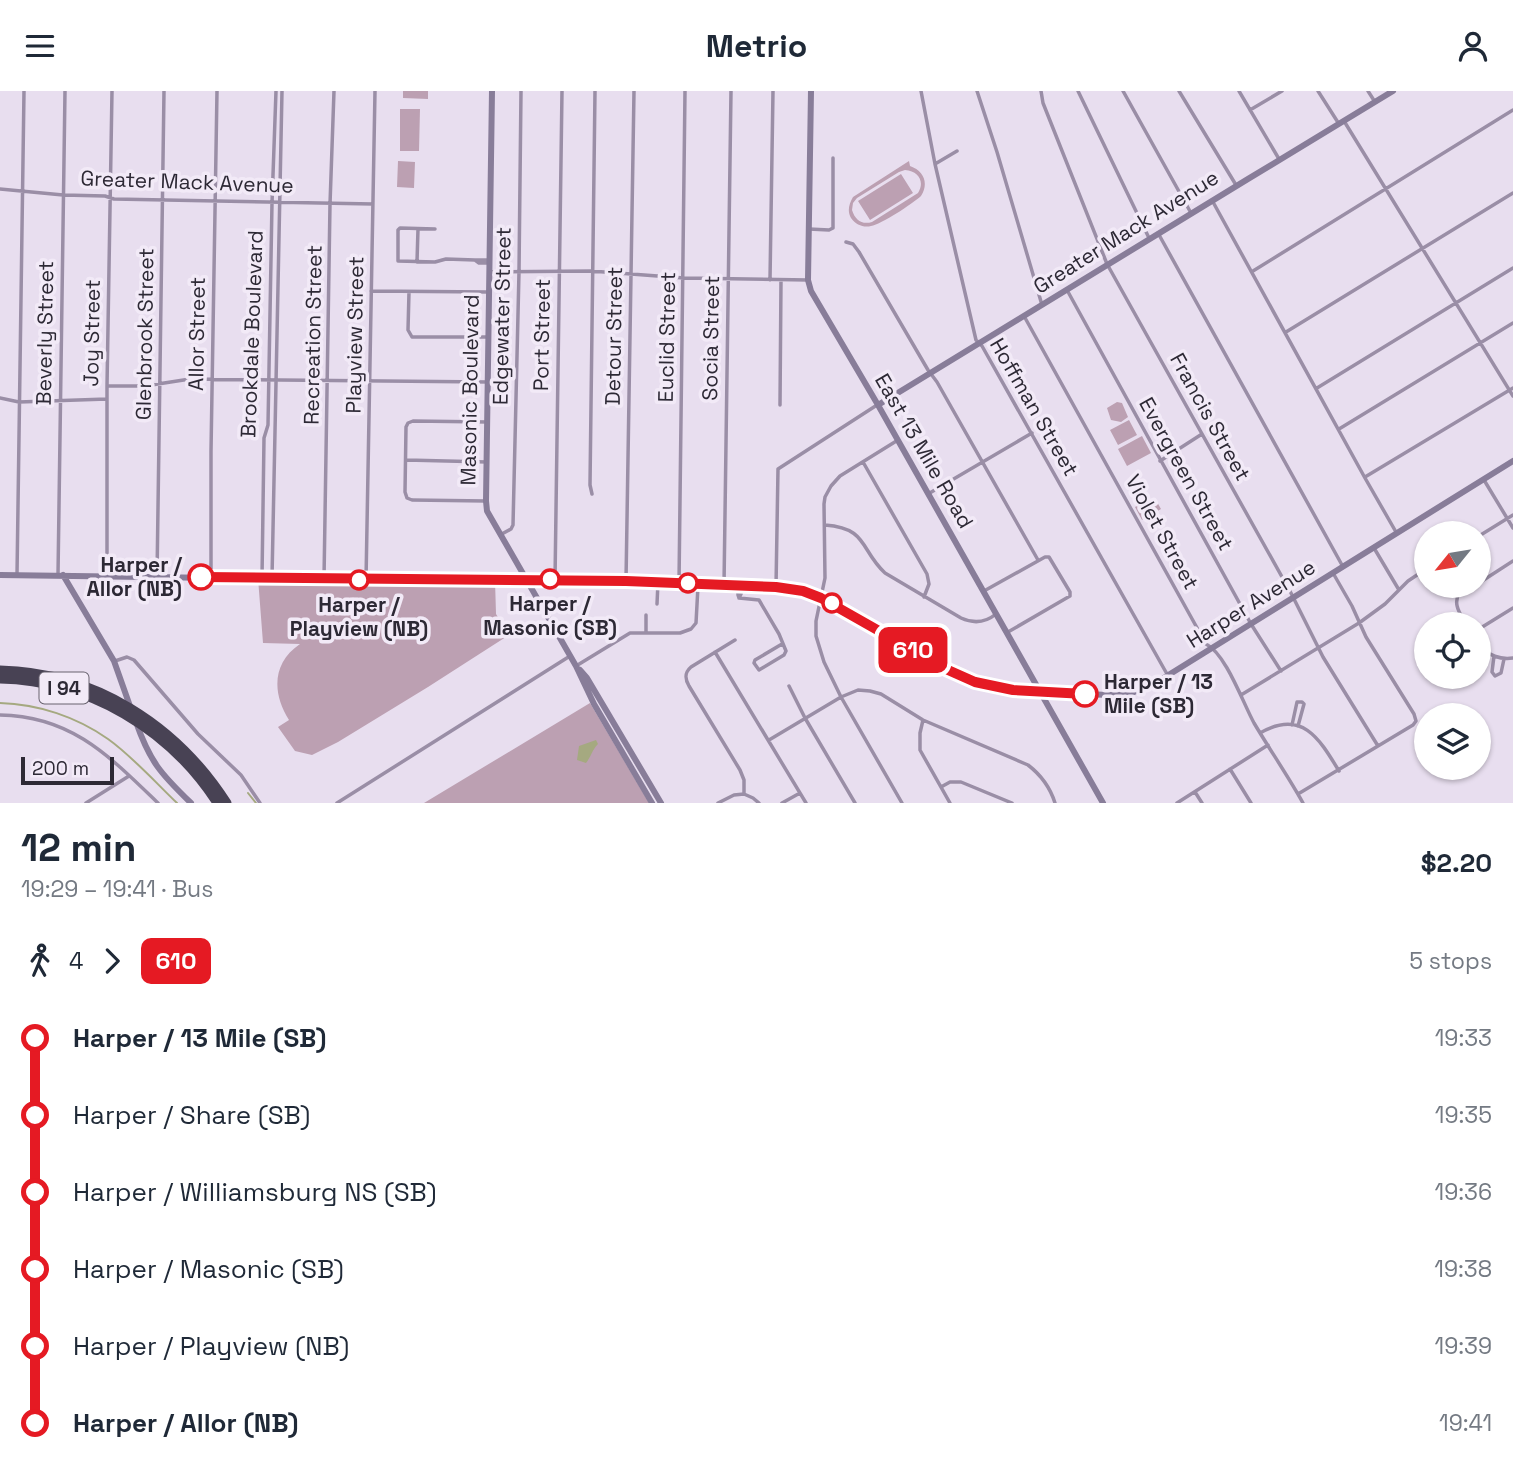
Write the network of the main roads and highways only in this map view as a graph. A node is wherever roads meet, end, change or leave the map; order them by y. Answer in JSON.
{"nodes":[{"id":1,"x":492,"y":91,"type":"edge"},
{"id":2,"x":811,"y":91,"type":"edge"},
{"id":3,"x":1393,"y":91,"type":"edge"},
{"id":4,"x":878,"y":405,"type":"junction"},
{"id":5,"x":1513,"y":461,"type":"edge"},
{"id":6,"x":0,"y":575,"type":"edge"},
{"id":7,"x":61,"y":575,"type":"junction"},
{"id":8,"x":527,"y":580,"type":"junction"},
{"id":9,"x":0,"y":670,"type":"edge"},
{"id":10,"x":0,"y":679,"type":"edge"},
{"id":11,"x":1040,"y":692,"type":"junction"},
{"id":12,"x":597,"y":701,"type":"junction"},
{"id":13,"x":608,"y":714,"type":"junction"},
{"id":14,"x":605,"y":723,"type":"junction"},
{"id":15,"x":610,"y":732,"type":"junction"},
{"id":16,"x":620,"y":734,"type":"junction"},
{"id":17,"x":657,"y":802,"type":"edge"},
{"id":18,"x":191,"y":803,"type":"edge"},
{"id":19,"x":217,"y":803,"type":"edge"},
{"id":20,"x":228,"y":803,"type":"edge"},
{"id":21,"x":1103,"y":803,"type":"edge"}],
"edges":[{"from":1,"to":8,"type":"main road","name":"Masonic Boulevard"},
{"from":2,"to":4,"type":"main road","name":"East 13 Mile Road"},
{"from":3,"to":4,"type":"main road","name":"Greater Mack Avenue"},
{"from":4,"to":11,"type":"main road","name":"East 13 Mile Road"},
{"from":5,"to":11,"type":"main road","name":"Harper Avenue"},
{"from":6,"to":7,"type":"main road","name":"Harper Avenue"},
{"from":7,"to":8,"type":"main road","name":"Harper Avenue"},
{"from":7,"to":18,"type":"main road"},
{"from":8,"to":11,"type":"main road","name":"Harper Avenue"},
{"from":8,"to":12,"type":"main road","name":"Masonic Boulevard"},
{"from":9,"to":20,"type":"highway","number":"I 94"},
{"from":10,"to":19,"type":"highway","number":"I 94"},
{"from":11,"to":21,"type":"main road","name":"East 13 Mile Road"},
{"from":12,"to":13,"type":"main road","name":"Masonic Boulevard"},
{"from":12,"to":14,"type":"main road","name":"Masonic Boulevard"},
{"from":13,"to":14,"type":"main road"},
{"from":13,"to":16,"type":"main road","name":"Masonic Boulevard"},
{"from":14,"to":15,"type":"main road","name":"Masonic Boulevard"},
{"from":15,"to":16,"type":"main road"},
{"from":15,"to":17,"type":"main road","name":"Masonic Boulevard"},
{"from":16,"to":17,"type":"main road","name":"Masonic Boulevard"}]}
